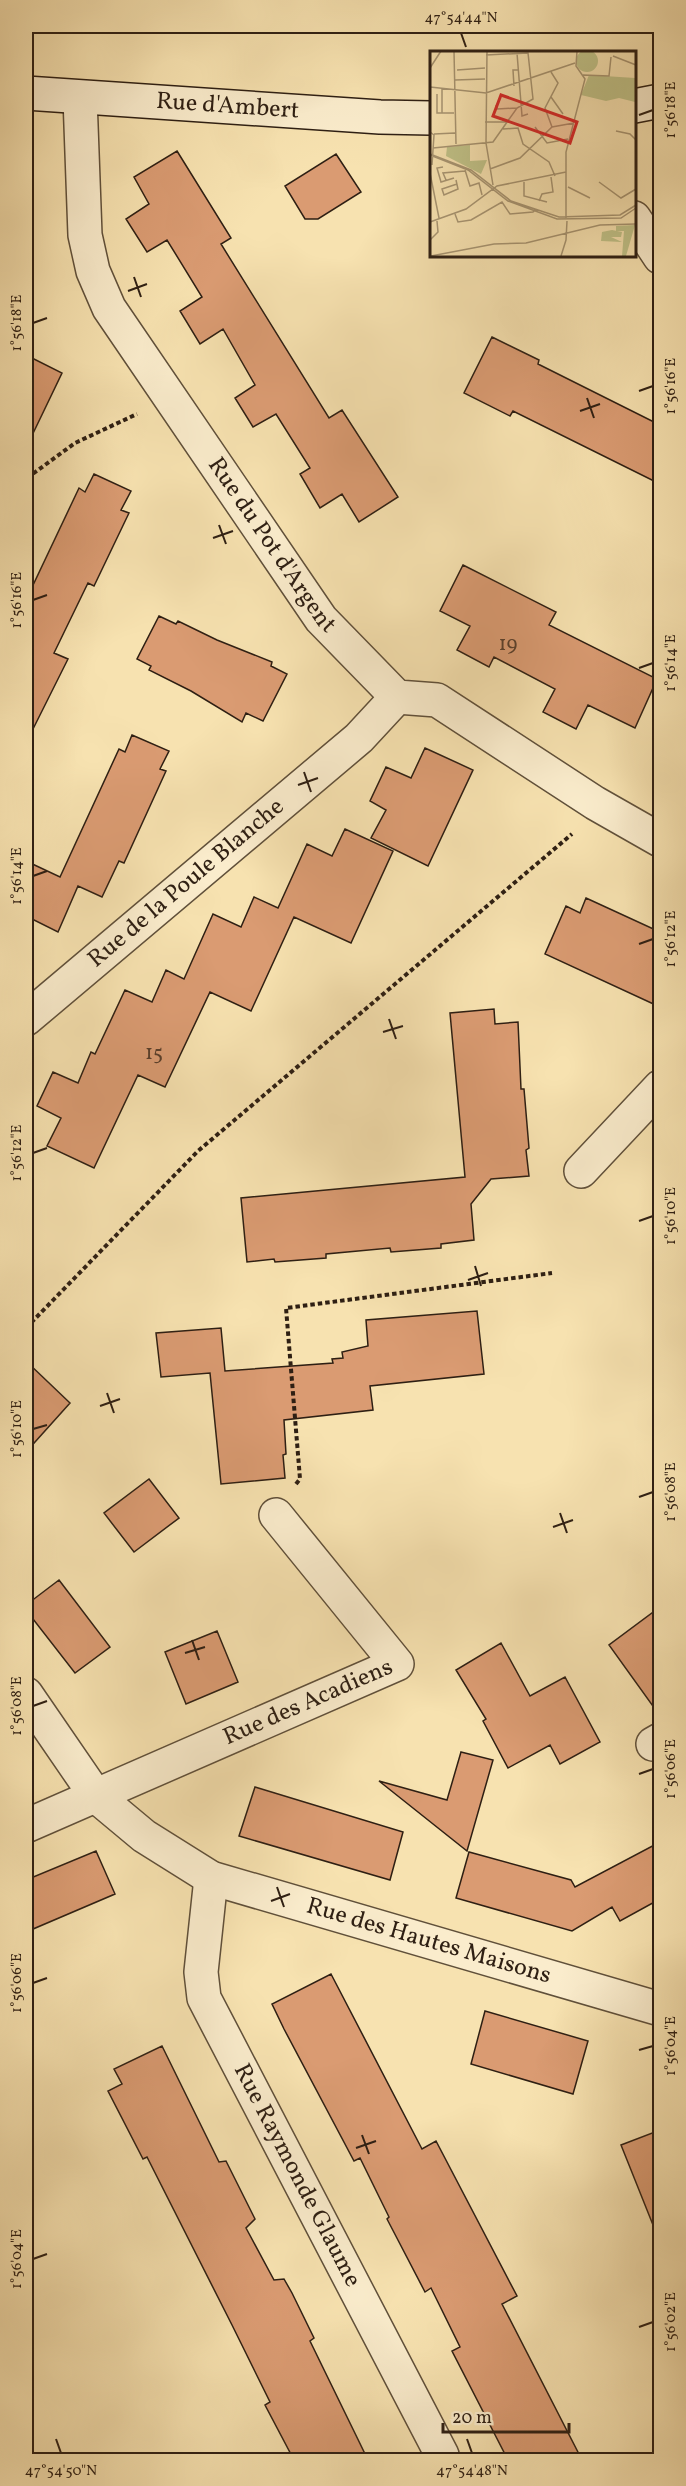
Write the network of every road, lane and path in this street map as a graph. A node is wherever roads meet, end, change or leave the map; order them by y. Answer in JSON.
{"nodes":[{"id":1,"x":26,"y":93,"type":"edge"},
{"id":2,"x":80,"y":98,"type":"junction"},
{"id":3,"x":660,"y":101,"type":"edge"},
{"id":4,"x":635,"y":106,"type":"edge"},
{"id":5,"x":430,"y":118,"type":"edge"},
{"id":6,"x":635,"y":222,"type":"edge"},
{"id":7,"x":660,"y":257,"type":"edge"},
{"id":8,"x":170,"y":398,"type":"junction"},
{"id":9,"x":26,"y":476,"type":"edge"},
{"id":10,"x":397,"y":697,"type":"junction"},
{"id":11,"x":595,"y":803,"type":"junction"},
{"id":12,"x":660,"y":840,"type":"edge"},
{"id":13,"x":26,"y":1019,"type":"edge"},
{"id":14,"x":660,"y":1088,"type":"edge"},
{"id":15,"x":581,"y":1171,"type":"dead end"},
{"id":16,"x":552,"y":1273,"type":"dead end"},
{"id":17,"x":26,"y":1328,"type":"edge"},
{"id":18,"x":276,"y":1515,"type":"joint"},
{"id":19,"x":26,"y":1694,"type":"edge"},
{"id":20,"x":96,"y":1796,"type":"junction"},
{"id":21,"x":26,"y":1826,"type":"edge"},
{"id":22,"x":211,"y":1878,"type":"junction"},
{"id":23,"x":660,"y":2009,"type":"edge"},
{"id":24,"x":441,"y":2460,"type":"edge"}],
"edges":[{"from":1,"to":2,"type":"street","name":"Rue d'Ambert"},
{"from":2,"to":5,"type":"street","name":"Rue d'Ambert"},
{"from":2,"to":8,"type":"street","name":"Rue du Pot d'Argent"},
{"from":3,"to":4,"type":"street"},
{"from":6,"to":7,"type":"street"},
{"from":8,"to":9,"type":"path"},
{"from":8,"to":10,"type":"street","name":"Rue du Pot d'Argent"},
{"from":10,"to":11,"type":"street"},
{"from":10,"to":13,"type":"street","name":"Rue de la Poule Blanche"},
{"from":11,"to":12,"type":"street"},
{"from":11,"to":17,"type":"path"},
{"from":14,"to":15,"type":"street"},
{"from":16,"to":18,"type":"path"},
{"from":18,"to":20,"type":"street","name":"Rue des Acadiens"},
{"from":19,"to":20,"type":"street","name":"Rue des Hautes Maisons"},
{"from":20,"to":21,"type":"street"},
{"from":20,"to":22,"type":"street","name":"Rue des Hautes Maisons"},
{"from":22,"to":23,"type":"street","name":"Rue des Hautes Maisons"},
{"from":22,"to":24,"type":"street","name":"Rue Raymonde Glaume"}]}
